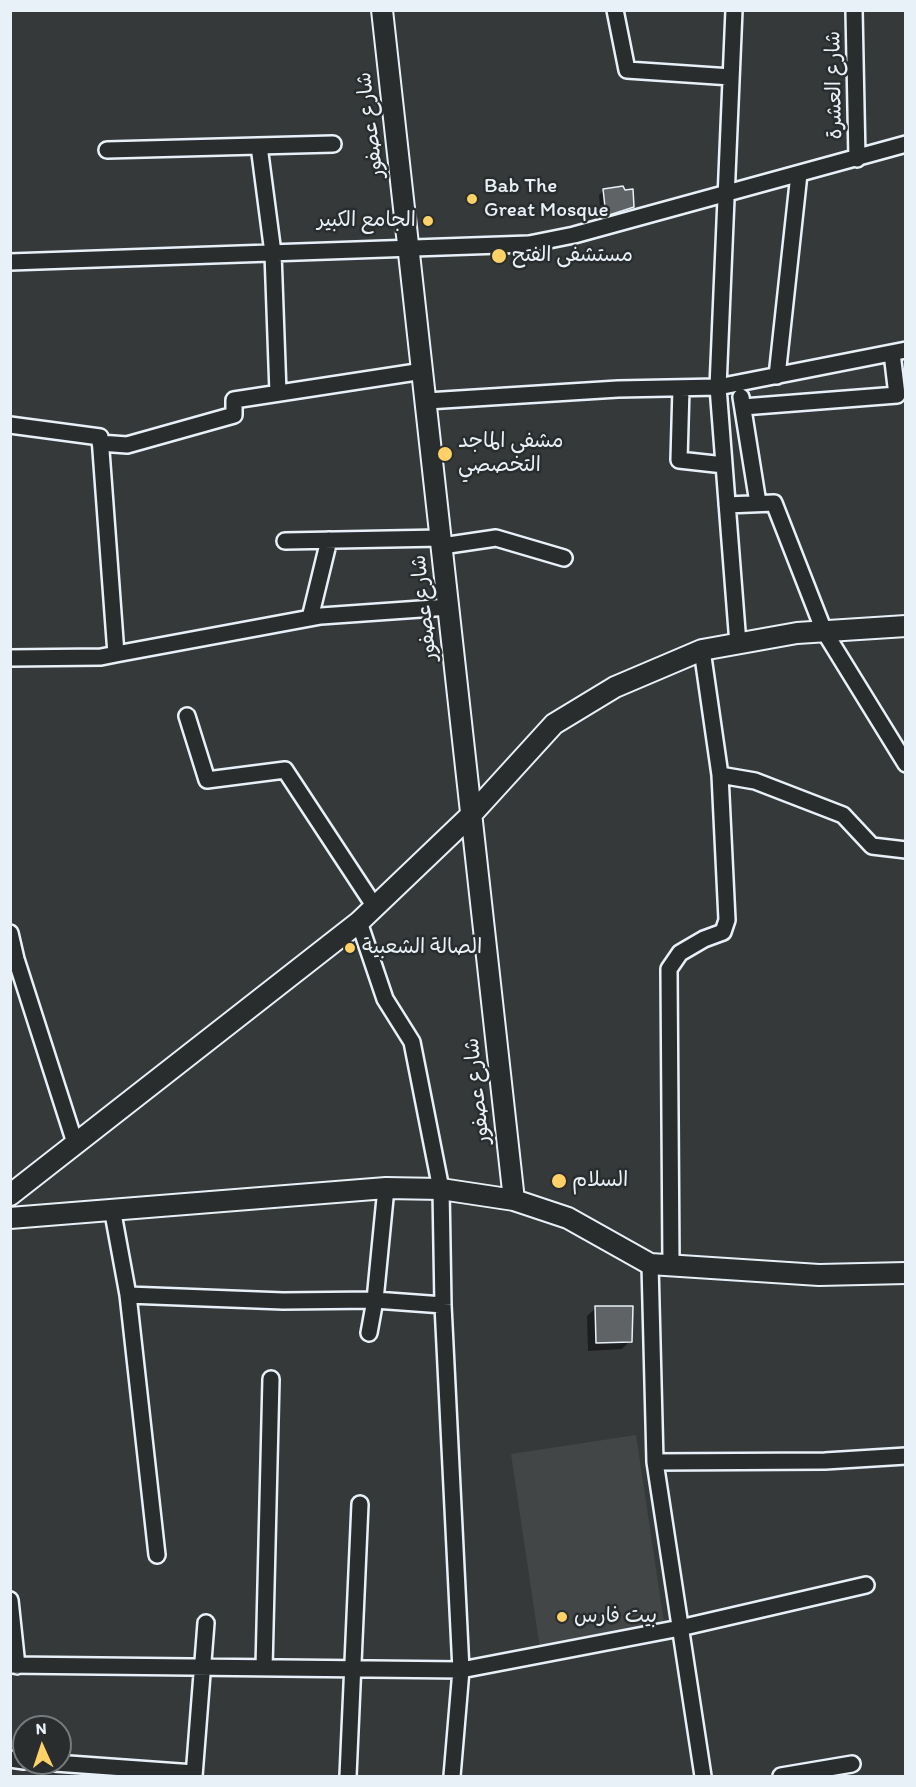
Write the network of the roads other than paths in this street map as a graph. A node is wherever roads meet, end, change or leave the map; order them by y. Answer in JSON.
{"nodes":[{"id":1,"x":382,"y":10,"type":"edge"},
{"id":2,"x":615,"y":10,"type":"edge"},
{"id":3,"x":734,"y":10,"type":"edge"},
{"id":4,"x":854,"y":10,"type":"edge"},
{"id":5,"x":731,"y":77,"type":"junction"},
{"id":6,"x":333,"y":144,"type":"dead end"},
{"id":7,"x":906,"y":144,"type":"edge"},
{"id":8,"x":259,"y":146,"type":"junction"},
{"id":9,"x":107,"y":150,"type":"dead end"},
{"id":10,"x":857,"y":159,"type":"junction"},
{"id":11,"x":800,"y":174,"type":"junction"},
{"id":12,"x":726,"y":194,"type":"junction"},
{"id":13,"x":410,"y":249,"type":"junction"},
{"id":14,"x":273,"y":254,"type":"junction"},
{"id":15,"x":10,"y":262,"type":"edge"},
{"id":16,"x":899,"y":352,"type":"edge"},
{"id":17,"x":423,"y":371,"type":"junction"},
{"id":18,"x":777,"y":376,"type":"junction"},
{"id":19,"x":739,"y":384,"type":"junction"},
{"id":20,"x":718,"y":387,"type":"junction"},
{"id":21,"x":681,"y":388,"type":"junction"},
{"id":22,"x":278,"y":393,"type":"junction"},
{"id":23,"x":427,"y":401,"type":"junction"},
{"id":24,"x":742,"y":406,"type":"junction"},
{"id":25,"x":10,"y":425,"type":"edge"},
{"id":26,"x":100,"y":443,"type":"junction"},
{"id":27,"x":724,"y":465,"type":"junction"},
{"id":28,"x":766,"y":503,"type":"junction"},
{"id":29,"x":727,"y":505,"type":"junction"},
{"id":30,"x":329,"y":540,"type":"junction"},
{"id":31,"x":285,"y":541,"type":"dead end"},
{"id":32,"x":442,"y":542,"type":"junction"},
{"id":33,"x":564,"y":558,"type":"dead end"},
{"id":34,"x":449,"y":607,"type":"junction"},
{"id":35,"x":310,"y":618,"type":"junction"},
{"id":36,"x":906,"y":626,"type":"edge"},
{"id":37,"x":824,"y":632,"type":"junction"},
{"id":38,"x":738,"y":644,"type":"junction"},
{"id":39,"x":702,"y":650,"type":"junction"},
{"id":40,"x":116,"y":654,"type":"junction"},
{"id":41,"x":10,"y":658,"type":"edge"},
{"id":42,"x":187,"y":716,"type":"dead end"},
{"id":43,"x":906,"y":764,"type":"edge"},
{"id":44,"x":720,"y":775,"type":"junction"},
{"id":45,"x":471,"y":815,"type":"junction"},
{"id":46,"x":906,"y":850,"type":"edge"},
{"id":47,"x":375,"y":907,"type":"junction"},
{"id":48,"x":359,"y":922,"type":"junction"},
{"id":49,"x":10,"y":933,"type":"edge"},
{"id":50,"x":13,"y":959,"type":"edge"},
{"id":51,"x":75,"y":1143,"type":"junction"},
{"id":52,"x":386,"y":1188,"type":"junction"},
{"id":53,"x":441,"y":1189,"type":"junction"},
{"id":54,"x":10,"y":1195,"type":"edge"},
{"id":55,"x":514,"y":1200,"type":"junction"},
{"id":56,"x":112,"y":1209,"type":"junction"},
{"id":57,"x":10,"y":1218,"type":"edge"},
{"id":58,"x":650,"y":1264,"type":"junction"},
{"id":59,"x":671,"y":1265,"type":"junction"},
{"id":60,"x":906,"y":1273,"type":"edge"},
{"id":61,"x":128,"y":1295,"type":"junction"},
{"id":62,"x":375,"y":1300,"type":"junction"},
{"id":63,"x":443,"y":1305,"type":"junction"},
{"id":64,"x":369,"y":1333,"type":"dead end"},
{"id":65,"x":271,"y":1379,"type":"dead end"},
{"id":66,"x":906,"y":1456,"type":"edge"},
{"id":67,"x":655,"y":1462,"type":"junction"},
{"id":68,"x":360,"y":1504,"type":"dead end"},
{"id":69,"x":157,"y":1555,"type":"dead end"},
{"id":70,"x":866,"y":1585,"type":"dead end"},
{"id":71,"x":10,"y":1600,"type":"edge"},
{"id":72,"x":206,"y":1623,"type":"dead end"},
{"id":73,"x":680,"y":1629,"type":"junction"},
{"id":74,"x":14,"y":1665,"type":"edge"},
{"id":75,"x":202,"y":1667,"type":"junction"},
{"id":76,"x":264,"y":1668,"type":"junction"},
{"id":77,"x":354,"y":1668,"type":"junction"},
{"id":78,"x":461,"y":1670,"type":"junction"},
{"id":79,"x":852,"y":1764,"type":"dead end"},
{"id":80,"x":72,"y":1769,"type":"edge"},
{"id":81,"x":194,"y":1775,"type":"edge"},
{"id":82,"x":348,"y":1776,"type":"edge"},
{"id":83,"x":452,"y":1776,"type":"edge"},
{"id":84,"x":703,"y":1776,"type":"edge"},
{"id":85,"x":781,"y":1776,"type":"edge"}],
"edges":[{"from":1,"to":13,"type":"main road","name":"شارع عصفور"},
{"from":2,"to":5,"type":"street"},
{"from":3,"to":5,"type":"street"},
{"from":4,"to":10,"type":"street","name":"شارع العشرة"},
{"from":5,"to":12,"type":"street"},
{"from":6,"to":8,"type":"street"},
{"from":7,"to":10,"type":"street"},
{"from":8,"to":9,"type":"street"},
{"from":8,"to":14,"type":"street"},
{"from":10,"to":11,"type":"street"},
{"from":11,"to":12,"type":"street"},
{"from":11,"to":18,"type":"street"},
{"from":12,"to":13,"type":"street"},
{"from":12,"to":20,"type":"street"},
{"from":13,"to":14,"type":"street"},
{"from":13,"to":17,"type":"main road","name":"شارع عصفور"},
{"from":14,"to":15,"type":"street"},
{"from":14,"to":22,"type":"street"},
{"from":16,"to":18,"type":"street"},
{"from":16,"to":24,"type":"street"},
{"from":17,"to":22,"type":"street"},
{"from":17,"to":23,"type":"main road","name":"شارع عصفور"},
{"from":18,"to":19,"type":"street"},
{"from":19,"to":20,"type":"street"},
{"from":19,"to":24,"type":"street"},
{"from":20,"to":21,"type":"street"},
{"from":20,"to":27,"type":"street"},
{"from":21,"to":23,"type":"street"},
{"from":21,"to":27,"type":"street"},
{"from":22,"to":26,"type":"street"},
{"from":23,"to":32,"type":"main road","name":"شارع عصفور"},
{"from":24,"to":28,"type":"street"},
{"from":25,"to":26,"type":"street"},
{"from":26,"to":40,"type":"street"},
{"from":27,"to":29,"type":"street"},
{"from":28,"to":29,"type":"street"},
{"from":28,"to":37,"type":"street"},
{"from":29,"to":38,"type":"street"},
{"from":30,"to":31,"type":"street"},
{"from":30,"to":32,"type":"street"},
{"from":30,"to":35,"type":"street"},
{"from":32,"to":33,"type":"street"},
{"from":32,"to":34,"type":"main road","name":"شارع عصفور"},
{"from":34,"to":35,"type":"street"},
{"from":34,"to":45,"type":"main road","name":"شارع عصفور"},
{"from":35,"to":40,"type":"street"},
{"from":36,"to":37,"type":"main road"},
{"from":37,"to":38,"type":"main road"},
{"from":37,"to":43,"type":"street"},
{"from":38,"to":39,"type":"main road"},
{"from":39,"to":44,"type":"street"},
{"from":39,"to":45,"type":"main road"},
{"from":40,"to":41,"type":"street"},
{"from":42,"to":47,"type":"street"},
{"from":44,"to":46,"type":"street"},
{"from":44,"to":59,"type":"street"},
{"from":45,"to":47,"type":"main road"},
{"from":45,"to":55,"type":"main road","name":"شارع عصفور"},
{"from":47,"to":48,"type":"main road"},
{"from":48,"to":51,"type":"main road"},
{"from":48,"to":53,"type":"street"},
{"from":49,"to":50,"type":"street"},
{"from":50,"to":51,"type":"street"},
{"from":51,"to":54,"type":"main road"},
{"from":52,"to":53,"type":"main road"},
{"from":52,"to":56,"type":"main road"},
{"from":52,"to":62,"type":"street"},
{"from":53,"to":55,"type":"main road"},
{"from":53,"to":63,"type":"street"},
{"from":55,"to":58,"type":"main road"},
{"from":56,"to":57,"type":"main road"},
{"from":56,"to":61,"type":"street"},
{"from":58,"to":59,"type":"main road"},
{"from":58,"to":67,"type":"street"},
{"from":59,"to":60,"type":"main road"},
{"from":61,"to":62,"type":"street"},
{"from":61,"to":69,"type":"street"},
{"from":62,"to":63,"type":"street"},
{"from":62,"to":64,"type":"street"},
{"from":63,"to":78,"type":"street"},
{"from":65,"to":76,"type":"street"},
{"from":66,"to":67,"type":"street"},
{"from":67,"to":73,"type":"street"},
{"from":68,"to":77,"type":"street"},
{"from":70,"to":73,"type":"street"},
{"from":71,"to":74,"type":"street"},
{"from":72,"to":75,"type":"street"},
{"from":73,"to":78,"type":"street"},
{"from":73,"to":84,"type":"street"},
{"from":74,"to":75,"type":"street"},
{"from":75,"to":76,"type":"street"},
{"from":75,"to":81,"type":"street"},
{"from":76,"to":77,"type":"street"},
{"from":77,"to":78,"type":"street"},
{"from":77,"to":82,"type":"street"},
{"from":78,"to":83,"type":"street"},
{"from":79,"to":85,"type":"street"},
{"from":80,"to":81,"type":"street"}]}
